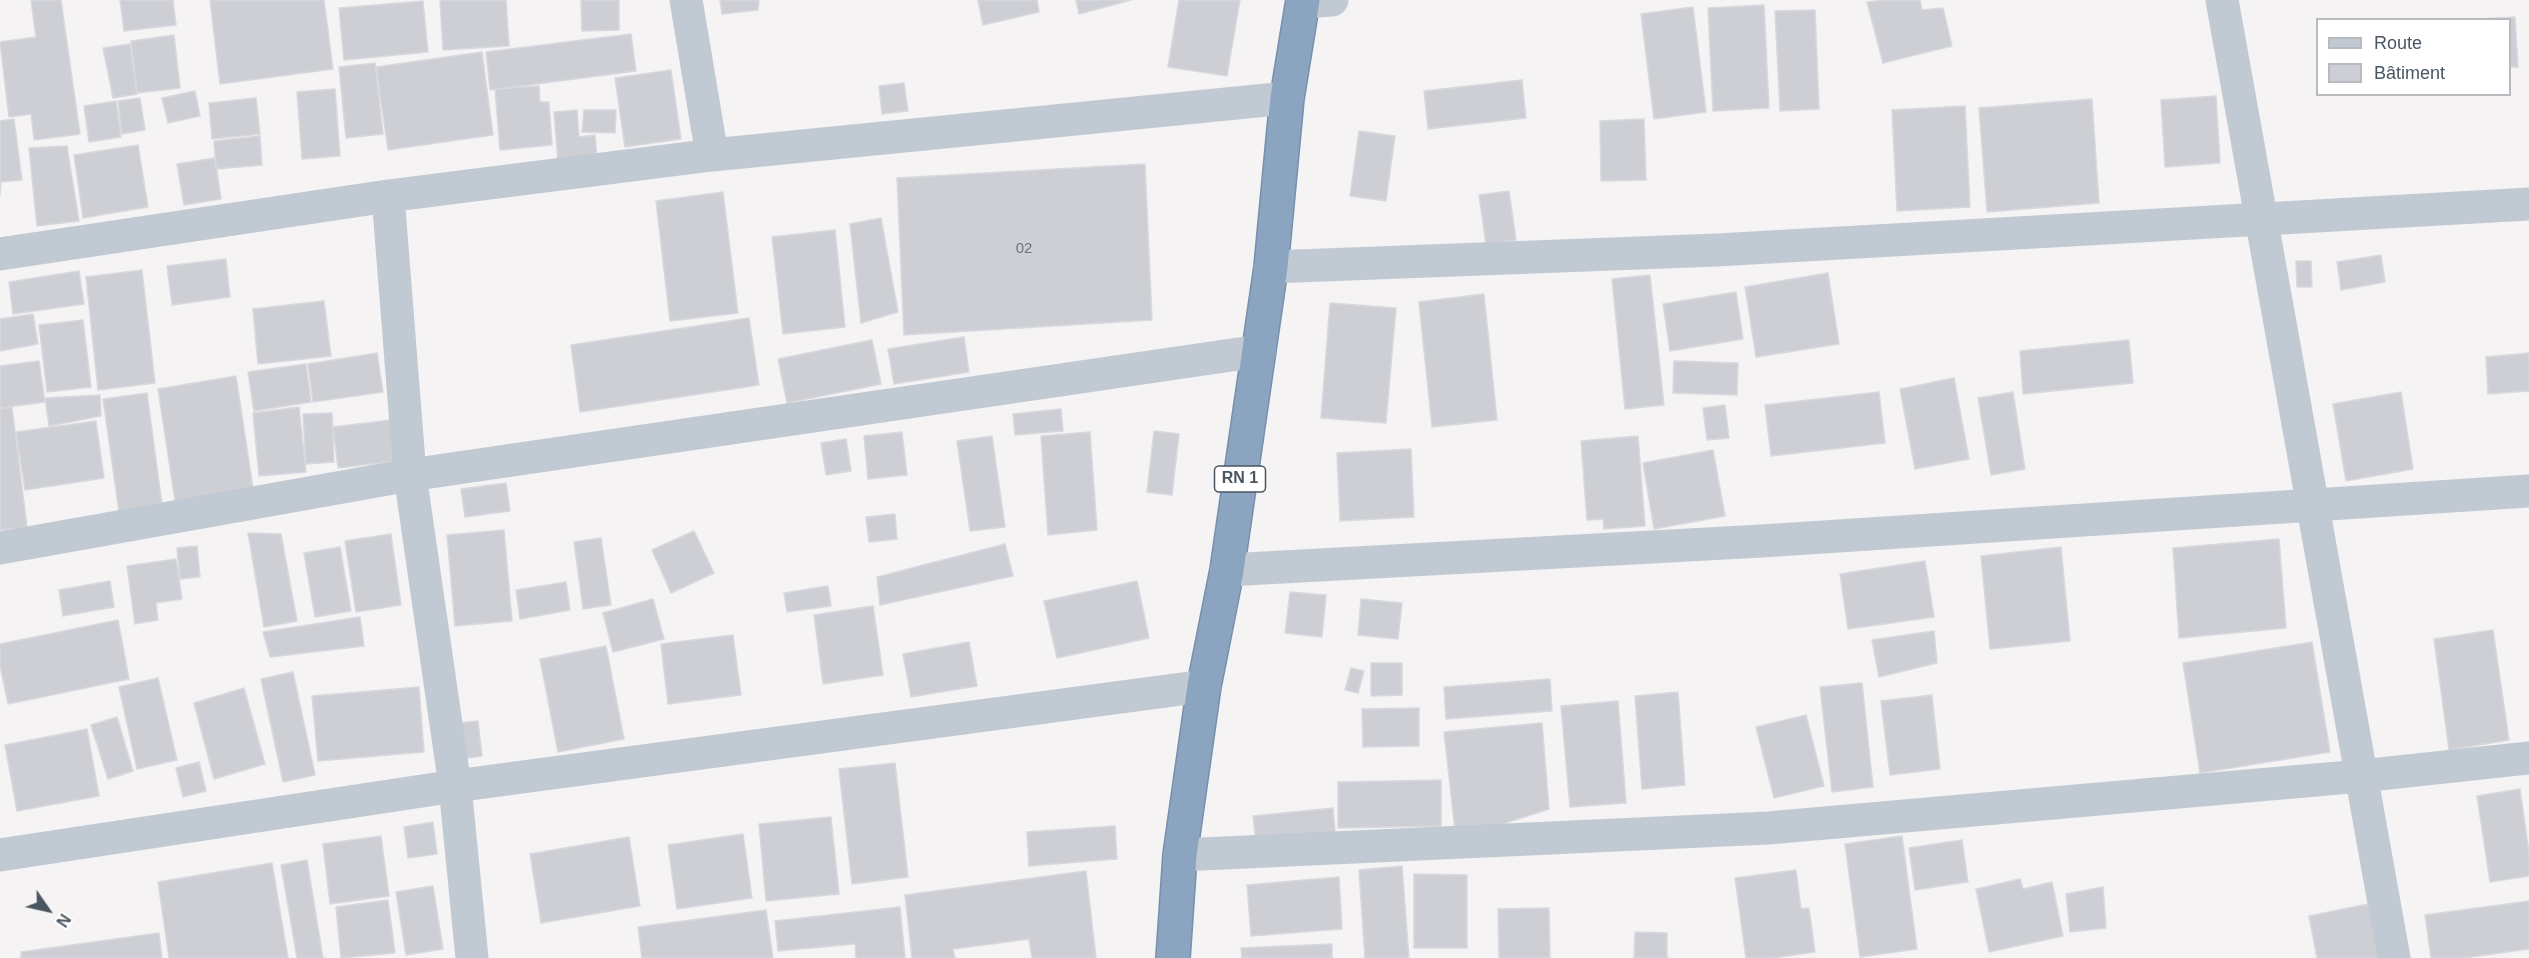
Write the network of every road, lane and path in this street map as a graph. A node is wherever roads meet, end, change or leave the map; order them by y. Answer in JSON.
{"nodes":[{"id":1,"x":686,"y":0,"type":"edge"},
{"id":2,"x":2222,"y":0,"type":"edge"},
{"id":3,"x":1312,"y":1,"type":"edge"},
{"id":4,"x":1287,"y":98,"type":"junction"},
{"id":5,"x":712,"y":155,"type":"junction"},
{"id":6,"x":388,"y":196,"type":"junction"},
{"id":7,"x":2529,"y":204,"type":"edge"},
{"id":8,"x":2260,"y":220,"type":"junction"},
{"id":9,"x":0,"y":254,"type":"edge"},
{"id":10,"x":1271,"y":267,"type":"junction"},
{"id":11,"x":1259,"y":351,"type":"junction"},
{"id":12,"x":410,"y":475,"type":"junction"},
{"id":13,"x":2529,"y":490,"type":"edge"},
{"id":14,"x":2312,"y":506,"type":"junction"},
{"id":15,"x":0,"y":548,"type":"edge"},
{"id":16,"x":1227,"y":570,"type":"junction"},
{"id":17,"x":1204,"y":686,"type":"junction"},
{"id":18,"x":2529,"y":758,"type":"edge"},
{"id":19,"x":2361,"y":776,"type":"junction"},
{"id":20,"x":455,"y":786,"type":"junction"},
{"id":21,"x":0,"y":855,"type":"edge"},
{"id":22,"x":1180,"y":855,"type":"junction"},
{"id":23,"x":472,"y":958,"type":"edge"},
{"id":24,"x":1173,"y":958,"type":"edge"},
{"id":25,"x":2394,"y":958,"type":"edge"}],
"edges":[{"from":1,"to":5,"type":"street"},
{"from":2,"to":8,"type":"street"},
{"from":3,"to":4,"type":"highway","number":"RN 1"},
{"from":4,"to":5,"type":"street"},
{"from":4,"to":10,"type":"highway","number":"RN 1"},
{"from":5,"to":6,"type":"street"},
{"from":6,"to":9,"type":"street"},
{"from":6,"to":12,"type":"street"},
{"from":7,"to":8,"type":"street"},
{"from":8,"to":10,"type":"street"},
{"from":8,"to":14,"type":"street"},
{"from":10,"to":11,"type":"highway","number":"RN 1"},
{"from":11,"to":12,"type":"street"},
{"from":11,"to":16,"type":"highway","number":"RN 1"},
{"from":12,"to":15,"type":"street"},
{"from":12,"to":20,"type":"street"},
{"from":13,"to":14,"type":"street"},
{"from":14,"to":16,"type":"street"},
{"from":14,"to":19,"type":"street"},
{"from":16,"to":17,"type":"highway","number":"RN 1"},
{"from":17,"to":20,"type":"street"},
{"from":17,"to":22,"type":"highway","number":"RN 1"},
{"from":18,"to":19,"type":"street"},
{"from":19,"to":22,"type":"street"},
{"from":19,"to":25,"type":"street"},
{"from":20,"to":21,"type":"street"},
{"from":20,"to":23,"type":"street"},
{"from":22,"to":24,"type":"highway","number":"RN 1"}]}
